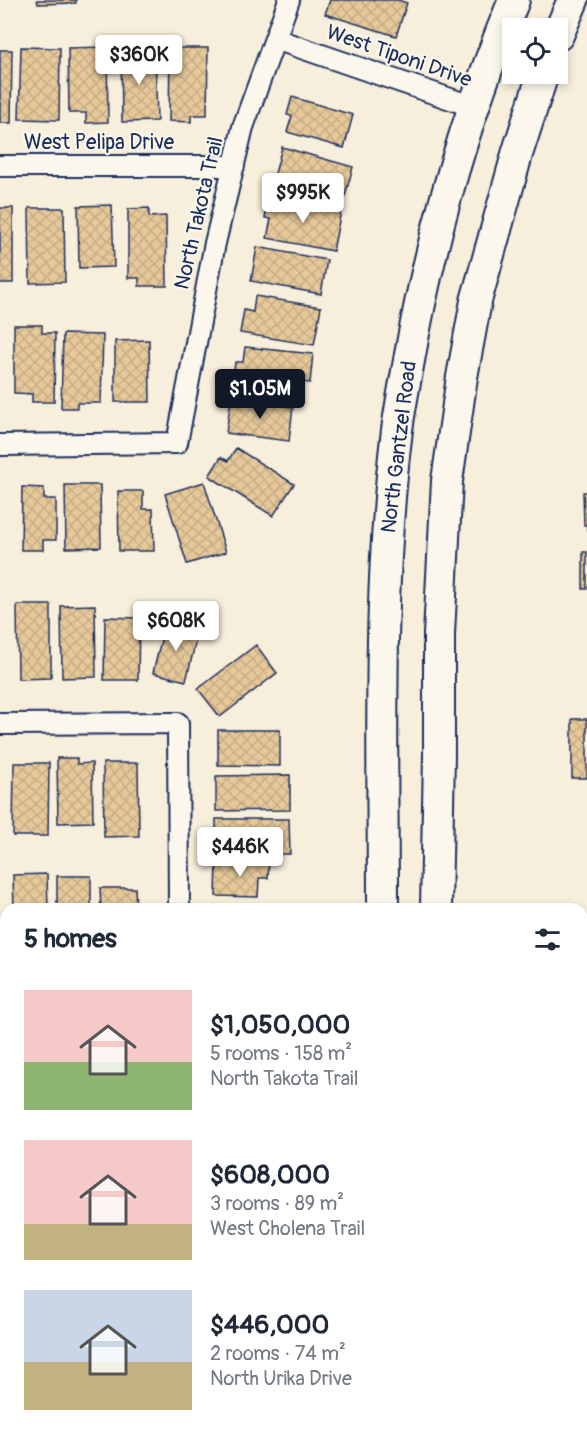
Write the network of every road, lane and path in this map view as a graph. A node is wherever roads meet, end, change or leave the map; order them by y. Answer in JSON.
{"nodes":[{"id":1,"x":289,"y":0,"type":"edge"},
{"id":2,"x":514,"y":0,"type":"edge"},
{"id":3,"x":573,"y":0,"type":"edge"},
{"id":4,"x":565,"y":18,"type":"edge"},
{"id":5,"x":275,"y":39,"type":"junction"},
{"id":6,"x":540,"y":84,"type":"edge"},
{"id":7,"x":474,"y":107,"type":"junction"},
{"id":8,"x":0,"y":166,"type":"edge"},
{"id":9,"x":234,"y":166,"type":"junction"},
{"id":10,"x":0,"y":445,"type":"edge"},
{"id":11,"x":0,"y":724,"type":"edge"},
{"id":12,"x":179,"y":903,"type":"edge"},
{"id":13,"x":383,"y":903,"type":"edge"},
{"id":14,"x":436,"y":903,"type":"edge"}],
"edges":[{"from":1,"to":5,"type":"street","name":"North Takota Trail"},
{"from":2,"to":7,"type":"main road","name":"North Gantzel Road"},
{"from":3,"to":4,"type":"main road"},
{"from":5,"to":7,"type":"street","name":"West Tiponi Drive"},
{"from":5,"to":9,"type":"street","name":"North Takota Trail"},
{"from":6,"to":14,"type":"main road"},
{"from":7,"to":13,"type":"main road","name":"North Gantzel Road"},
{"from":8,"to":9,"type":"street","name":"West Pelipa Drive"},
{"from":9,"to":10,"type":"street","name":"North Takota Trail"},
{"from":11,"to":12,"type":"street"}]}
